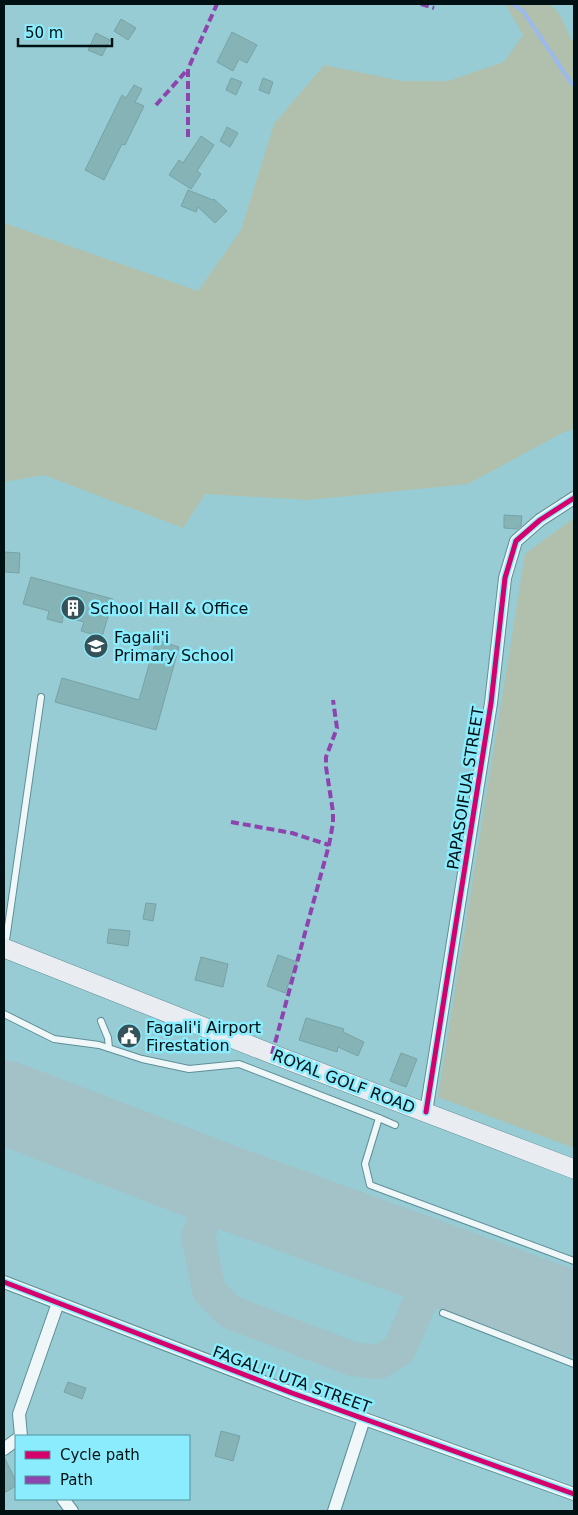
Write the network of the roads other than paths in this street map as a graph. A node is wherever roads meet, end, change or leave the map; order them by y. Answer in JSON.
{"nodes":[{"id":1,"x":574,"y":498,"type":"edge"},
{"id":2,"x":41,"y":697,"type":"dead end"},
{"id":3,"x":4,"y":948,"type":"edge"},
{"id":4,"x":4,"y":1014,"type":"edge"},
{"id":5,"x":101,"y":1021,"type":"dead end"},
{"id":6,"x":109,"y":1048,"type":"junction"},
{"id":7,"x":426,"y":1112,"type":"junction"},
{"id":8,"x":379,"y":1118,"type":"junction"},
{"id":9,"x":395,"y":1125,"type":"dead end"},
{"id":10,"x":574,"y":1169,"type":"edge"},
{"id":11,"x":574,"y":1261,"type":"edge"},
{"id":12,"x":4,"y":1282,"type":"edge"},
{"id":13,"x":58,"y":1303,"type":"junction"},
{"id":14,"x":443,"y":1313,"type":"dead end"},
{"id":15,"x":574,"y":1364,"type":"edge"},
{"id":16,"x":364,"y":1419,"type":"junction"},
{"id":17,"x":21,"y":1435,"type":"edge"},
{"id":18,"x":15,"y":1441,"type":"edge"},
{"id":19,"x":4,"y":1449,"type":"edge"},
{"id":20,"x":574,"y":1494,"type":"edge"},
{"id":21,"x":64,"y":1500,"type":"edge"},
{"id":22,"x":72,"y":1511,"type":"edge"},
{"id":23,"x":334,"y":1511,"type":"edge"}],
"edges":[{"from":1,"to":7,"type":"street","name":"PAPASOIFUA STREET"},
{"from":2,"to":3,"type":"lane"},
{"from":3,"to":7,"type":"main road","name":"ROYAL GOLF ROAD"},
{"from":4,"to":6,"type":"lane"},
{"from":5,"to":6,"type":"lane"},
{"from":6,"to":8,"type":"lane"},
{"from":7,"to":10,"type":"main road","name":"ROYAL GOLF ROAD"},
{"from":8,"to":9,"type":"lane"},
{"from":8,"to":11,"type":"lane"},
{"from":12,"to":13,"type":"street","name":"FAGALI'I UTA STREET"},
{"from":13,"to":16,"type":"street","name":"FAGALI'I UTA STREET"},
{"from":13,"to":17,"type":"street"},
{"from":14,"to":15,"type":"lane"},
{"from":16,"to":20,"type":"street","name":"FAGALI'I UTA STREET"},
{"from":16,"to":23,"type":"street"},
{"from":18,"to":19,"type":"street"},
{"from":21,"to":22,"type":"street"}]}
